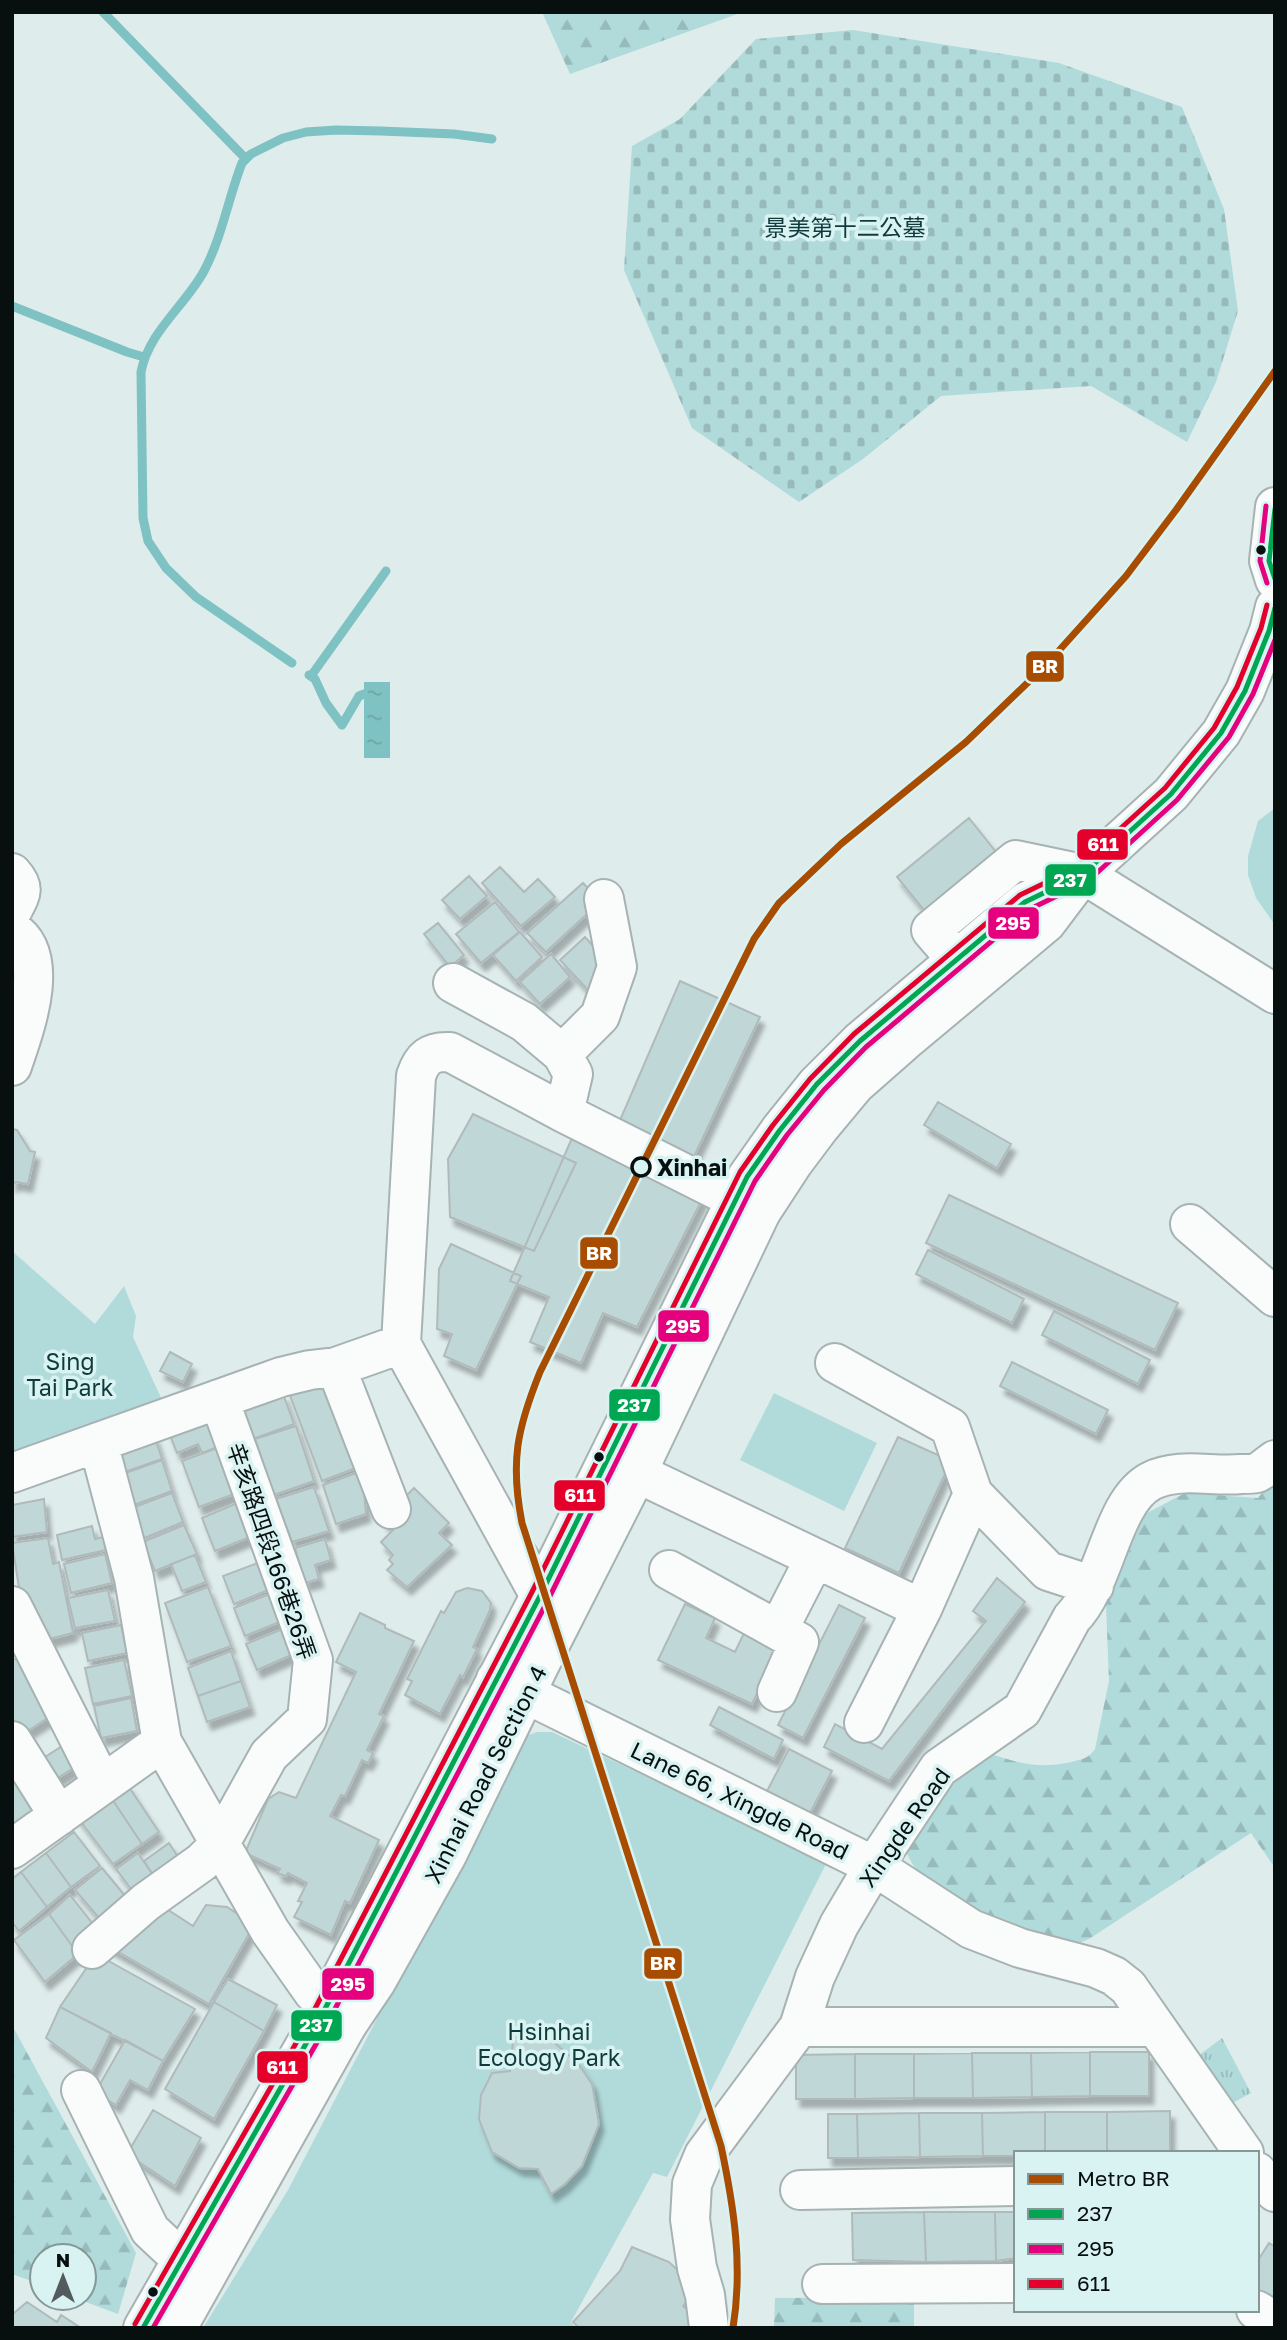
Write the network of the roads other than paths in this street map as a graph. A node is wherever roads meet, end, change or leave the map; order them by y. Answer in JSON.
{"nodes":[{"id":1,"x":1275,"y":507,"type":"edge"},
{"id":2,"x":1275,"y":580,"type":"edge"},
{"id":3,"x":1275,"y":607,"type":"edge"},
{"id":4,"x":12,"y":873,"type":"edge"},
{"id":5,"x":1083,"y":874,"type":"junction"},
{"id":6,"x":604,"y":898,"type":"dead end"},
{"id":7,"x":12,"y":911,"type":"edge"},
{"id":8,"x":12,"y":930,"type":"edge"},
{"id":9,"x":453,"y":983,"type":"dead end"},
{"id":10,"x":1275,"y":994,"type":"edge"},
{"id":11,"x":562,"y":1054,"type":"junction"},
{"id":12,"x":12,"y":1066,"type":"edge"},
{"id":13,"x":564,"y":1113,"type":"junction"},
{"id":14,"x":748,"y":1205,"type":"junction"},
{"id":15,"x":1190,"y":1224,"type":"dead end"},
{"id":16,"x":1275,"y":1297,"type":"edge"},
{"id":17,"x":401,"y":1343,"type":"junction"},
{"id":18,"x":835,"y":1363,"type":"dead end"},
{"id":19,"x":336,"y":1367,"type":"junction"},
{"id":20,"x":219,"y":1399,"type":"junction"},
{"id":21,"x":98,"y":1442,"type":"junction"},
{"id":22,"x":1275,"y":1460,"type":"edge"},
{"id":23,"x":12,"y":1473,"type":"edge"},
{"id":24,"x":638,"y":1473,"type":"junction"},
{"id":25,"x":973,"y":1494,"type":"junction"},
{"id":26,"x":391,"y":1509,"type":"dead end"},
{"id":27,"x":815,"y":1558,"type":"junction"},
{"id":28,"x":669,"y":1570,"type":"dead end"},
{"id":29,"x":1094,"y":1586,"type":"junction"},
{"id":30,"x":540,"y":1596,"type":"junction"},
{"id":31,"x":12,"y":1606,"type":"edge"},
{"id":32,"x":922,"y":1609,"type":"junction"},
{"id":33,"x":778,"y":1630,"type":"junction"},
{"id":34,"x":511,"y":1686,"type":"junction"},
{"id":35,"x":777,"y":1692,"type":"dead end"},
{"id":36,"x":864,"y":1723,"type":"dead end"},
{"id":37,"x":12,"y":1741,"type":"edge"},
{"id":38,"x":162,"y":1742,"type":"junction"},
{"id":39,"x":102,"y":1784,"type":"junction"},
{"id":40,"x":59,"y":1816,"type":"junction"},
{"id":41,"x":219,"y":1844,"type":"junction"},
{"id":42,"x":12,"y":1849,"type":"edge"},
{"id":43,"x":874,"y":1866,"type":"junction"},
{"id":44,"x":92,"y":1949,"type":"dead end"},
{"id":45,"x":337,"y":2014,"type":"junction"},
{"id":46,"x":799,"y":2027,"type":"junction"},
{"id":47,"x":1156,"y":2027,"type":"junction"},
{"id":48,"x":81,"y":2090,"type":"dead end"},
{"id":49,"x":1242,"y":2151,"type":"edge"},
{"id":50,"x":1014,"y":2186,"type":"edge"},
{"id":51,"x":800,"y":2190,"type":"dead end"},
{"id":52,"x":182,"y":2260,"type":"junction"},
{"id":53,"x":1014,"y":2283,"type":"edge"},
{"id":54,"x":822,"y":2284,"type":"dead end"},
{"id":55,"x":1259,"y":2312,"type":"edge"},
{"id":56,"x":1275,"y":2321,"type":"edge"},
{"id":57,"x":143,"y":2328,"type":"edge"},
{"id":58,"x":177,"y":2328,"type":"edge"},
{"id":59,"x":709,"y":2328,"type":"edge"}],
"edges":[{"from":1,"to":2,"type":"main road"},
{"from":3,"to":5,"type":"main road","name":"Xinhai Road Section 4"},
{"from":4,"to":7,"type":"main road"},
{"from":5,"to":10,"type":"main road"},
{"from":5,"to":14,"type":"main road","name":"Xinhai Road Section 4"},
{"from":5,"to":14,"type":"main road","name":"Xinhai Road Section 4"},
{"from":6,"to":11,"type":"main road"},
{"from":8,"to":12,"type":"main road"},
{"from":9,"to":11,"type":"main road"},
{"from":11,"to":13,"type":"main road"},
{"from":13,"to":14,"type":"main road"},
{"from":13,"to":17,"type":"main road"},
{"from":14,"to":24,"type":"main road","name":"Xinhai Road Section 4"},
{"from":14,"to":30,"type":"main road","name":"Xinhai Road Section 4"},
{"from":15,"to":16,"type":"main road"},
{"from":17,"to":19,"type":"main road"},
{"from":17,"to":30,"type":"main road"},
{"from":18,"to":25,"type":"main road"},
{"from":19,"to":20,"type":"main road"},
{"from":19,"to":26,"type":"main road"},
{"from":20,"to":21,"type":"main road"},
{"from":20,"to":41,"type":"main road","name":"辛亥路四段166巷26弄"},
{"from":21,"to":23,"type":"main road"},
{"from":21,"to":38,"type":"main road"},
{"from":22,"to":29,"type":"main road","name":"Xingde Road"},
{"from":24,"to":27,"type":"main road"},
{"from":24,"to":34,"type":"main road","name":"Xinhai Road Section 4"},
{"from":25,"to":29,"type":"main road"},
{"from":25,"to":32,"type":"main road"},
{"from":27,"to":32,"type":"main road"},
{"from":27,"to":33,"type":"main road"},
{"from":28,"to":33,"type":"main road"},
{"from":29,"to":43,"type":"main road","name":"Xingde Road"},
{"from":30,"to":34,"type":"main road","name":"Xinhai Road Section 4"},
{"from":31,"to":39,"type":"main road"},
{"from":32,"to":36,"type":"main road"},
{"from":33,"to":35,"type":"main road"},
{"from":34,"to":43,"type":"main road","name":"Lane 66, Xingde Road"},
{"from":34,"to":45,"type":"main road","name":"Xinhai Road Section 4"},
{"from":37,"to":40,"type":"main road"},
{"from":38,"to":39,"type":"main road"},
{"from":38,"to":41,"type":"main road"},
{"from":39,"to":40,"type":"main road"},
{"from":40,"to":42,"type":"main road"},
{"from":41,"to":44,"type":"main road","name":"辛亥路四段166巷26弄"},
{"from":41,"to":45,"type":"main road"},
{"from":43,"to":46,"type":"main road","name":"Xingde Road"},
{"from":43,"to":47,"type":"main road","name":"Lane 66, Xingde Road"},
{"from":45,"to":52,"type":"main road","name":"Xinhai Road Section 4"},
{"from":45,"to":58,"type":"main road","name":"Xinhai Road Section 4"},
{"from":46,"to":47,"type":"main road"},
{"from":46,"to":59,"type":"main road","name":"Xingde Road"},
{"from":47,"to":49,"type":"main road","name":"Lane 66, Xingde Road"},
{"from":48,"to":52,"type":"main road"},
{"from":50,"to":51,"type":"main road"},
{"from":52,"to":57,"type":"main road","name":"Xinhai Road Section 4"},
{"from":53,"to":54,"type":"main road"},
{"from":55,"to":56,"type":"main road"}]}
